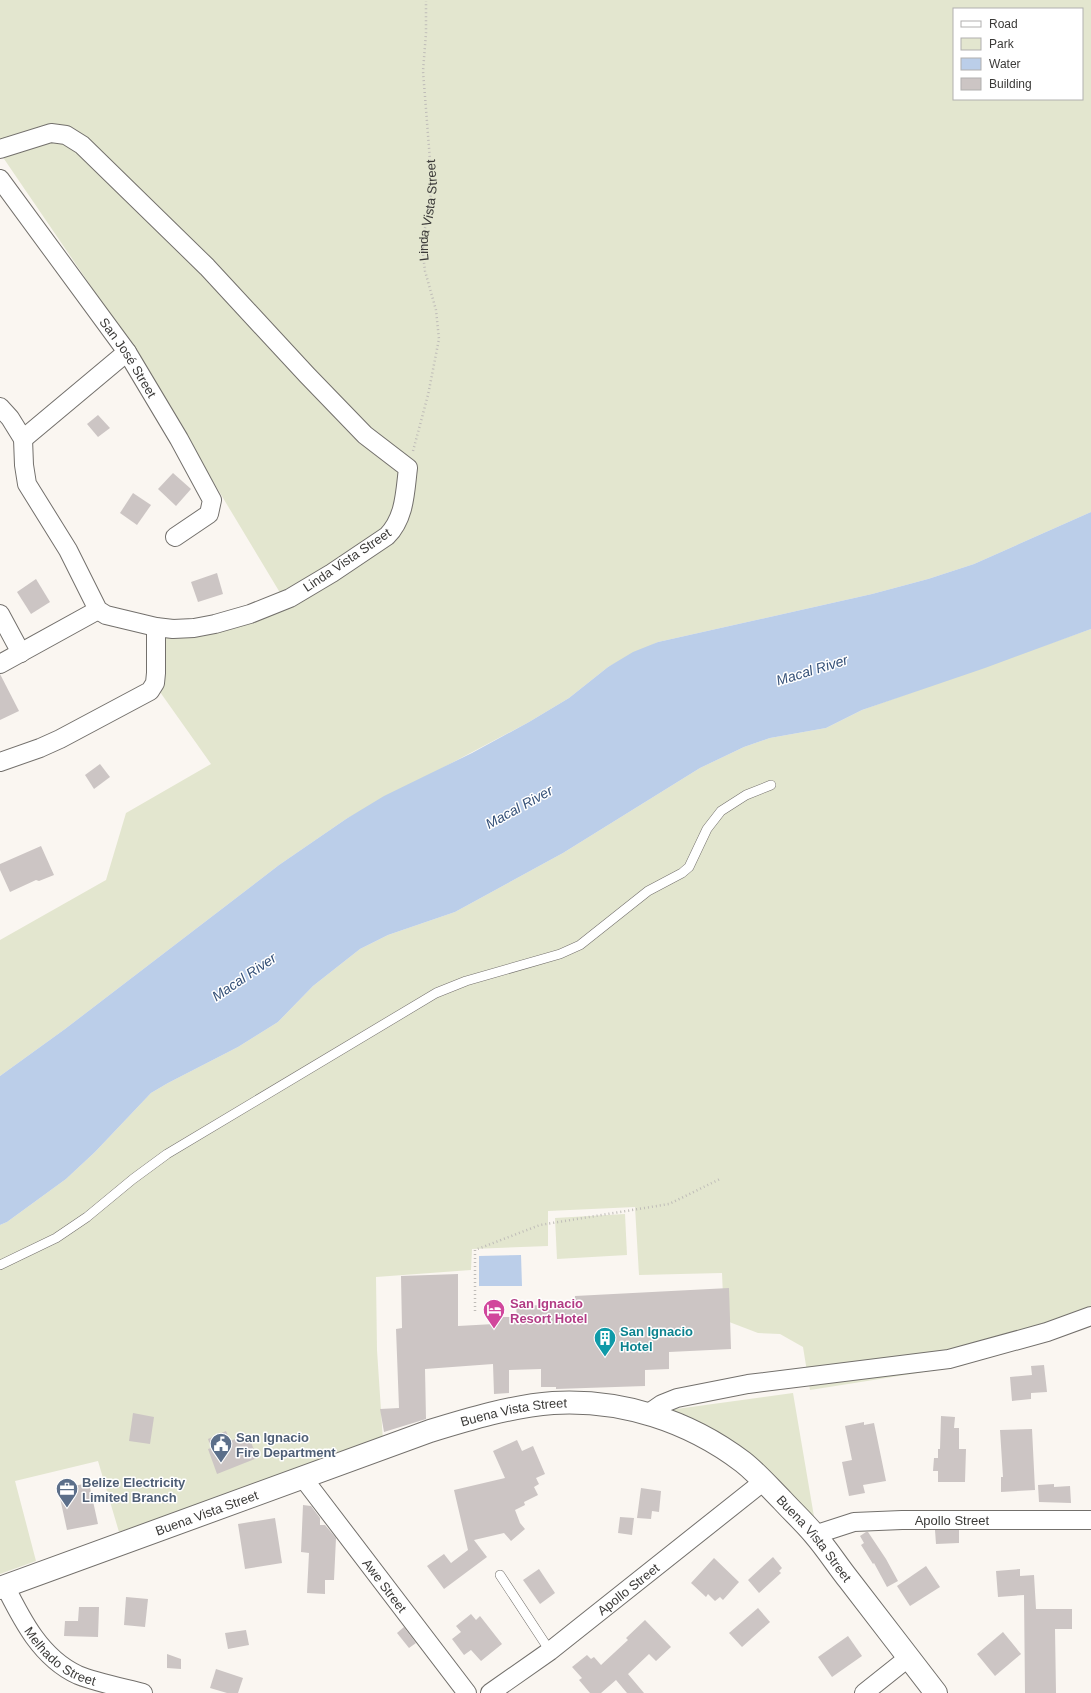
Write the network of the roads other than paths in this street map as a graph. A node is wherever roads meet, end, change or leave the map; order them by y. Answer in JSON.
{"nodes":[{"id":1,"x":0,"y":149,"type":"edge"},
{"id":2,"x":0,"y":179,"type":"edge"},
{"id":3,"x":127,"y":352,"type":"junction"},
{"id":4,"x":0,"y":408,"type":"edge"},
{"id":5,"x":23,"y":438,"type":"junction"},
{"id":6,"x":175,"y":538,"type":"dead end"},
{"id":7,"x":98,"y":610,"type":"junction"},
{"id":8,"x":0,"y":614,"type":"edge"},
{"id":9,"x":156,"y":627,"type":"junction"},
{"id":10,"x":21,"y":653,"type":"junction"},
{"id":11,"x":0,"y":664,"type":"edge"},
{"id":12,"x":0,"y":762,"type":"edge"},
{"id":13,"x":771,"y":785,"type":"dead end"},
{"id":14,"x":0,"y":1265,"type":"edge"},
{"id":15,"x":1091,"y":1316,"type":"edge"},
{"id":16,"x":649,"y":1413,"type":"junction"},
{"id":17,"x":303,"y":1478,"type":"junction"},
{"id":18,"x":764,"y":1480,"type":"junction"},
{"id":19,"x":1091,"y":1520,"type":"edge"},
{"id":20,"x":814,"y":1535,"type":"junction"},
{"id":21,"x":500,"y":1575,"type":"dead end"},
{"id":22,"x":3,"y":1587,"type":"edge"},
{"id":23,"x":550,"y":1651,"type":"junction"},
{"id":24,"x":908,"y":1658,"type":"junction"},
{"id":25,"x":143,"y":1693,"type":"edge"},
{"id":26,"x":467,"y":1693,"type":"edge"},
{"id":27,"x":490,"y":1693,"type":"edge"},
{"id":28,"x":864,"y":1693,"type":"edge"},
{"id":29,"x":936,"y":1693,"type":"edge"}],
"edges":[{"from":1,"to":9,"type":"street","name":"Linda Vista Street"},
{"from":2,"to":3,"type":"street","name":"San José Street"},
{"from":3,"to":5,"type":"street"},
{"from":3,"to":6,"type":"street","name":"San José Street"},
{"from":4,"to":5,"type":"street"},
{"from":5,"to":7,"type":"street"},
{"from":7,"to":9,"type":"street","name":"Linda Vista Street"},
{"from":7,"to":10,"type":"street"},
{"from":8,"to":10,"type":"street"},
{"from":9,"to":12,"type":"street"},
{"from":10,"to":11,"type":"street"},
{"from":13,"to":14,"type":"lane"},
{"from":15,"to":16,"type":"street"},
{"from":16,"to":17,"type":"main road","name":"Buena Vista Street"},
{"from":16,"to":18,"type":"main road","name":"Buena Vista Street"},
{"from":17,"to":22,"type":"main road","name":"Buena Vista Street"},
{"from":17,"to":26,"type":"street","name":"Awe Street"},
{"from":18,"to":20,"type":"main road","name":"Buena Vista Street"},
{"from":18,"to":23,"type":"street","name":"Apollo Street"},
{"from":19,"to":20,"type":"street","name":"Apollo Street"},
{"from":20,"to":24,"type":"main road","name":"Buena Vista Street"},
{"from":21,"to":23,"type":"lane"},
{"from":22,"to":25,"type":"street","name":"Melhado Street"},
{"from":23,"to":27,"type":"street","name":"Apollo Street"},
{"from":24,"to":28,"type":"street"},
{"from":24,"to":29,"type":"main road","name":"Buena Vista Street"}]}
